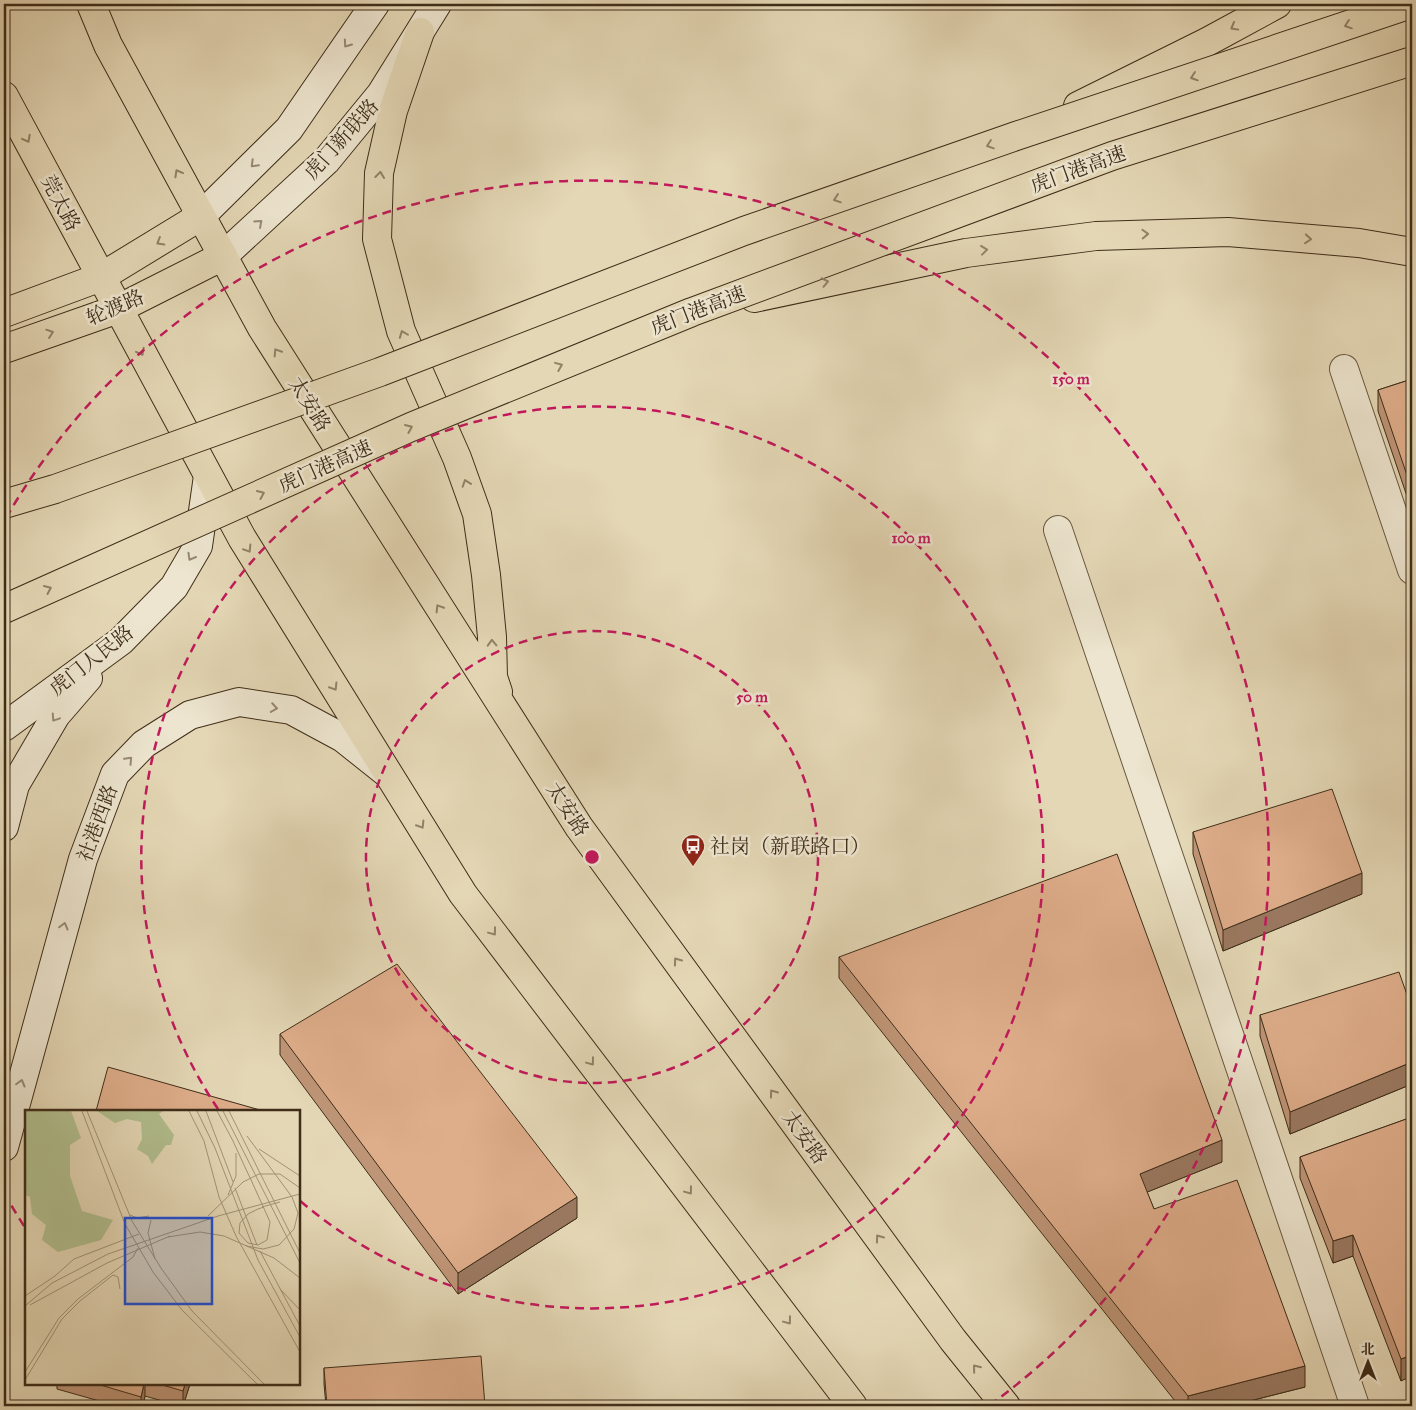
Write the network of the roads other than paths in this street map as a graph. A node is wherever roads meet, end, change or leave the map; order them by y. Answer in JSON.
{"nodes":[{"id":1,"x":91,"y":4,"type":"edge"},
{"id":2,"x":375,"y":4,"type":"edge"},
{"id":3,"x":437,"y":4,"type":"edge"},
{"id":4,"x":1277,"y":4,"type":"edge"},
{"id":5,"x":1411,"y":4,"type":"edge"},
{"id":6,"x":420,"y":32,"type":"junction"},
{"id":7,"x":1412,"y":61,"type":"edge"},
{"id":8,"x":4,"y":96,"type":"edge"},
{"id":9,"x":1016,"y":136,"type":"junction"},
{"id":10,"x":201,"y":216,"type":"junction"},
{"id":11,"x":1412,"y":252,"type":"edge"},
{"id":12,"x":223,"y":256,"type":"junction"},
{"id":13,"x":101,"y":277,"type":"junction"},
{"id":14,"x":118,"y":309,"type":"junction"},
{"id":15,"x":692,"y":312,"type":"junction"},
{"id":16,"x":4,"y":313,"type":"edge"},
{"id":17,"x":4,"y":349,"type":"edge"},
{"id":18,"x":1344,"y":369,"type":"dead end"},
{"id":19,"x":208,"y":476,"type":"junction"},
{"id":20,"x":4,"y":504,"type":"edge"},
{"id":21,"x":1058,"y":530,"type":"dead end"},
{"id":22,"x":1412,"y":570,"type":"edge"},
{"id":23,"x":4,"y":609,"type":"edge"},
{"id":24,"x":121,"y":641,"type":"junction"},
{"id":25,"x":503,"y":708,"type":"junction"},
{"id":26,"x":4,"y":727,"type":"edge"},
{"id":27,"x":388,"y":774,"type":"junction"},
{"id":28,"x":4,"y":827,"type":"edge"},
{"id":29,"x":4,"y":1147,"type":"edge"},
{"id":30,"x":853,"y":1406,"type":"edge"},
{"id":31,"x":1006,"y":1406,"type":"edge"},
{"id":32,"x":1355,"y":1406,"type":"edge"}],
"edges":[{"from":10,"to":1,"type":"main road","name":"太安路","one_way":true},
{"from":2,"to":10,"type":"street","one_way":true},
{"from":3,"to":6,"type":"street","name":"虎门新联路"},
{"from":4,"to":9,"type":"main road","one_way":true,"bridge":true},
{"from":5,"to":9,"type":"main road","one_way":true,"bridge":true},
{"from":12,"to":6,"type":"street","name":"虎门新联路","one_way":true},
{"from":25,"to":6,"type":"main road","one_way":true},
{"from":7,"to":15,"type":"main road","name":"虎门港高速","bridge":true},
{"from":8,"to":13,"type":"main road","name":"莞太路","one_way":true},
{"from":9,"to":20,"type":"main road","one_way":true,"bridge":true},
{"from":10,"to":12,"type":"main road","name":"太安路"},
{"from":10,"to":13,"type":"main road","name":"轮渡路","one_way":true},
{"from":15,"to":11,"type":"main road","one_way":true,"bridge":true},
{"from":12,"to":14,"type":"main road","name":"轮渡路"},
{"from":25,"to":12,"type":"main road","name":"太安路","one_way":true},
{"from":13,"to":14,"type":"main road","name":"莞太路"},
{"from":13,"to":16,"type":"main road","name":"轮渡路"},
{"from":17,"to":14,"type":"main road","name":"轮渡路","one_way":true},
{"from":14,"to":19,"type":"main road","one_way":true},
{"from":23,"to":15,"type":"main road","name":"虎门港高速","one_way":true,"bridge":true},
{"from":18,"to":22,"type":"street"},
{"from":19,"to":24,"type":"street","name":"虎门人民路","one_way":true},
{"from":19,"to":27,"type":"main road","one_way":true},
{"from":21,"to":32,"type":"street"},
{"from":24,"to":26,"type":"street","name":"虎门人民路"},
{"from":24,"to":28,"type":"street","one_way":true},
{"from":31,"to":25,"type":"main road","name":"太安路","one_way":true},
{"from":29,"to":27,"type":"street","name":"社港西路","one_way":true},
{"from":27,"to":30,"type":"main road","one_way":true}]}
